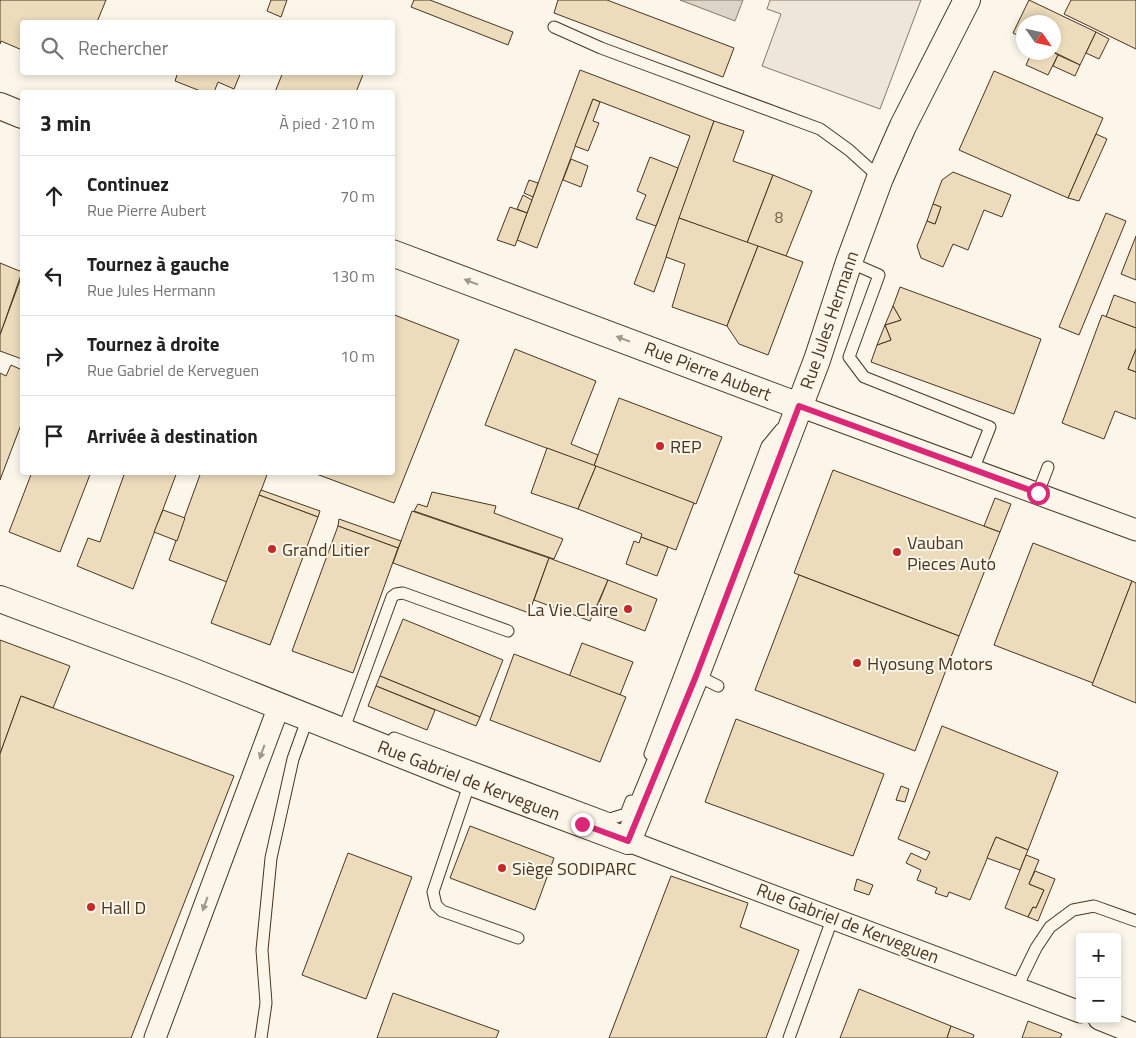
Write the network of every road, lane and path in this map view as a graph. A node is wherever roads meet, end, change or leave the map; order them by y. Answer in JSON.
{"nodes":[{"id":1,"x":966,"y":0,"type":"edge"},
{"id":2,"x":554,"y":27,"type":"dead end"},
{"id":3,"x":0,"y":106,"type":"edge"},
{"id":4,"x":20,"y":114,"type":"edge"},
{"id":5,"x":880,"y":178,"type":"junction"},
{"id":6,"x":395,"y":254,"type":"edge"},
{"id":7,"x":849,"y":262,"type":"junction"},
{"id":8,"x":799,"y":406,"type":"junction"},
{"id":9,"x":1048,"y":467,"type":"dead end"},
{"id":10,"x":973,"y":470,"type":"junction"},
{"id":11,"x":1038,"y":493,"type":"junction"},
{"id":12,"x":1136,"y":530,"type":"edge"},
{"id":13,"x":0,"y":589,"type":"edge"},
{"id":14,"x":0,"y":599,"type":"edge"},
{"id":15,"x":508,"y":631,"type":"dead end"},
{"id":16,"x":279,"y":706,"type":"junction"},
{"id":17,"x":337,"y":720,"type":"junction"},
{"id":18,"x":381,"y":733,"type":"dead end"},
{"id":19,"x":647,"y":761,"type":"dead end"},
{"id":20,"x":470,"y":782,"type":"junction"},
{"id":21,"x":636,"y":789,"type":"dead end"},
{"id":22,"x":628,"y":841,"type":"junction"},
{"id":23,"x":833,"y":917,"type":"junction"},
{"id":24,"x":1136,"y":921,"type":"edge"},
{"id":25,"x":518,"y":938,"type":"dead end"},
{"id":26,"x":1016,"y":987,"type":"junction"},
{"id":27,"x":1076,"y":1010,"type":"edge"},
{"id":28,"x":1109,"y":1023,"type":"edge"},
{"id":29,"x":1136,"y":1034,"type":"edge"},
{"id":30,"x":155,"y":1038,"type":"edge"},
{"id":31,"x":261,"y":1038,"type":"edge"},
{"id":32,"x":789,"y":1038,"type":"edge"}],
"edges":[{"from":1,"to":5,"type":"street","name":"Rue Jules Hermann"},
{"from":2,"to":5,"type":"lane"},
{"from":3,"to":4,"type":"street"},
{"from":5,"to":7,"type":"street","name":"Rue Jules Hermann"},
{"from":8,"to":6,"type":"street","name":"Rue Pierre Aubert","one_way":true},
{"from":7,"to":8,"type":"street","name":"Rue Jules Hermann"},
{"from":7,"to":10,"type":"lane"},
{"from":8,"to":10,"type":"street","name":"Rue Pierre Aubert"},
{"from":8,"to":19,"type":"lane"},
{"from":8,"to":22,"type":"street","name":"Rue Jules Hermann"},
{"from":9,"to":11,"type":"lane"},
{"from":10,"to":11,"type":"street","name":"Rue Pierre Aubert"},
{"from":11,"to":12,"type":"street","name":"Rue Pierre Aubert"},
{"from":13,"to":17,"type":"lane"},
{"from":14,"to":16,"type":"street","name":"Rue Gabriel de Kerveguen"},
{"from":15,"to":17,"type":"lane"},
{"from":16,"to":17,"type":"street","name":"Rue Gabriel de Kerveguen"},
{"from":16,"to":30,"type":"street","one_way":true},
{"from":17,"to":20,"type":"street","name":"Rue Gabriel de Kerveguen"},
{"from":17,"to":31,"type":"lane"},
{"from":18,"to":21,"type":"lane"},
{"from":20,"to":22,"type":"street","name":"Rue Gabriel de Kerveguen"},
{"from":20,"to":25,"type":"lane"},
{"from":22,"to":23,"type":"street","name":"Rue Gabriel de Kerveguen"},
{"from":23,"to":26,"type":"street","name":"Rue Gabriel de Kerveguen"},
{"from":23,"to":32,"type":"lane"},
{"from":24,"to":26,"type":"lane"},
{"from":26,"to":27,"type":"street","name":"Rue Gabriel de Kerveguen"},
{"from":28,"to":29,"type":"street"}]}
